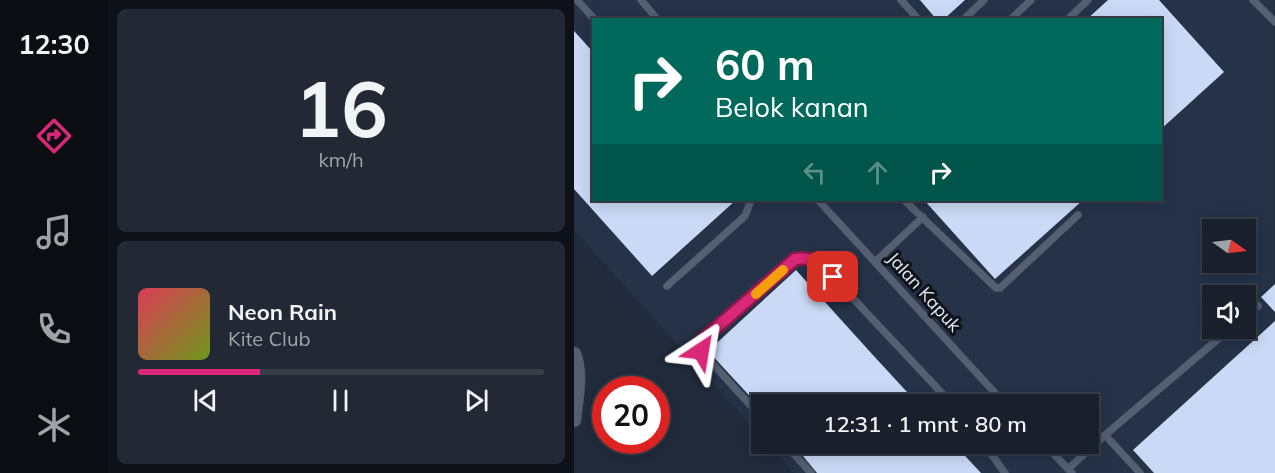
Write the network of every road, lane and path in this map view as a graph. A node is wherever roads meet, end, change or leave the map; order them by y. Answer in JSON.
{"nodes":[{"id":1,"x":577,"y":0,"type":"edge"},
{"id":2,"x":641,"y":0,"type":"edge"},
{"id":3,"x":901,"y":0,"type":"edge"},
{"id":4,"x":984,"y":0,"type":"edge"},
{"id":5,"x":1031,"y":0,"type":"edge"},
{"id":6,"x":1088,"y":0,"type":"edge"},
{"id":7,"x":1253,"y":0,"type":"edge"},
{"id":8,"x":593,"y":18,"type":"edge"},
{"id":9,"x":656,"y":18,"type":"edge"},
{"id":10,"x":917,"y":18,"type":"edge"},
{"id":11,"x":965,"y":18,"type":"edge"},
{"id":12,"x":1012,"y":18,"type":"edge"},
{"id":13,"x":1069,"y":18,"type":"edge"},
{"id":14,"x":1274,"y":22,"type":"edge"},
{"id":15,"x":749,"y":201,"type":"edge"},
{"id":16,"x":819,"y":201,"type":"edge"},
{"id":17,"x":905,"y":201,"type":"edge"},
{"id":18,"x":1078,"y":215,"type":"dead end"},
{"id":19,"x":923,"y":218,"type":"junction"},
{"id":20,"x":876,"y":261,"type":"junction"},
{"id":21,"x":667,"y":285,"type":"dead end"},
{"id":22,"x":1218,"y":339,"type":"edge"},
{"id":23,"x":574,"y":354,"type":"edge"},
{"id":24,"x":942,"y":394,"type":"edge"},
{"id":25,"x":995,"y":394,"type":"edge"},
{"id":26,"x":751,"y":406,"type":"edge"},
{"id":27,"x":574,"y":420,"type":"edge"},
{"id":28,"x":1105,"y":435,"type":"junction"},
{"id":29,"x":794,"y":454,"type":"edge"},
{"id":30,"x":991,"y":454,"type":"edge"},
{"id":31,"x":1054,"y":454,"type":"edge"},
{"id":32,"x":1070,"y":471,"type":"edge"},
{"id":33,"x":811,"y":473,"type":"edge"},
{"id":34,"x":1005,"y":473,"type":"edge"},
{"id":35,"x":1140,"y":473,"type":"edge"}],
"edges":[{"from":1,"to":8,"type":"lane"},
{"from":2,"to":9,"type":"lane"},
{"from":3,"to":10,"type":"lane"},
{"from":4,"to":11,"type":"lane"},
{"from":5,"to":12,"type":"lane"},
{"from":6,"to":13,"type":"lane"},
{"from":7,"to":14,"type":"lane"},
{"from":15,"to":21,"type":"lane"},
{"from":16,"to":20,"type":"lane","name":"Jalan Kapuk"},
{"from":17,"to":19,"type":"lane"},
{"from":18,"to":19,"type":"lane"},
{"from":19,"to":20,"type":"lane"},
{"from":20,"to":25,"type":"lane","name":"Jalan Kapuk"},
{"from":22,"to":28,"type":"lane"},
{"from":23,"to":27,"type":"street"},
{"from":24,"to":26,"type":"lane"},
{"from":28,"to":32,"type":"lane"},
{"from":28,"to":35,"type":"lane"},
{"from":29,"to":33,"type":"lane"},
{"from":30,"to":34,"type":"lane"},
{"from":31,"to":32,"type":"lane"}]}
